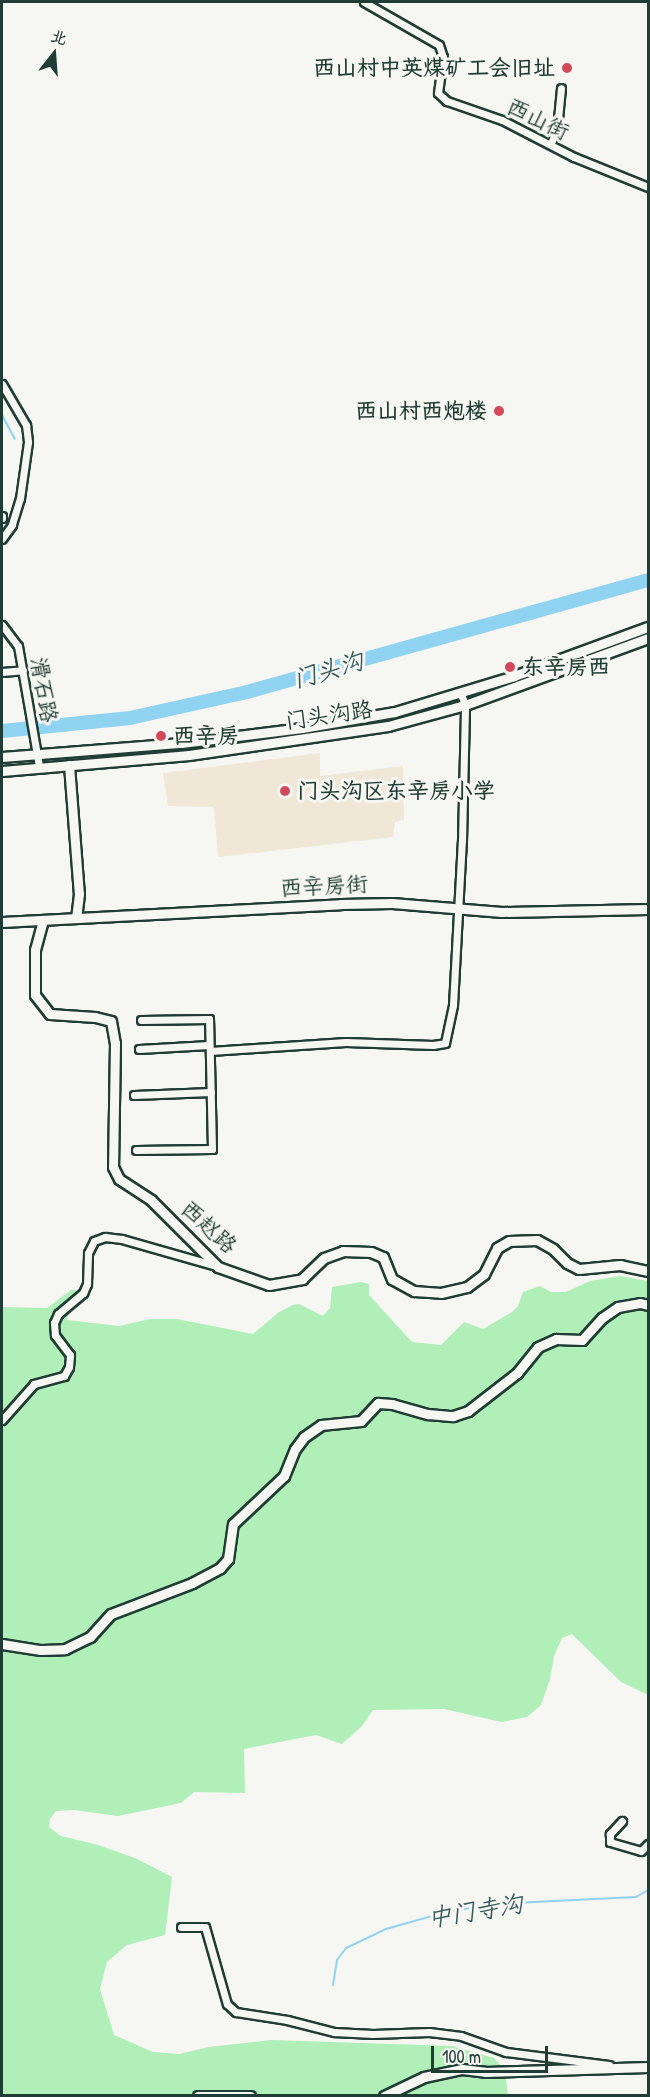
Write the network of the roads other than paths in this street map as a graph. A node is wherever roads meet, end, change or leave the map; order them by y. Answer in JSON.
{"nodes":[{"id":1,"x":364,"y":2,"type":"edge"},
{"id":2,"x":561,"y":88,"type":"dead end"},
{"id":3,"x":551,"y":143,"type":"junction"},
{"id":4,"x":648,"y":187,"type":"edge"},
{"id":5,"x":2,"y":384,"type":"edge"},
{"id":6,"x":2,"y":539,"type":"edge"},
{"id":7,"x":2,"y":625,"type":"edge"},
{"id":8,"x":648,"y":627,"type":"edge"},
{"id":9,"x":648,"y":638,"type":"edge"},
{"id":10,"x":23,"y":670,"type":"junction"},
{"id":11,"x":2,"y":672,"type":"edge"},
{"id":12,"x":461,"y":694,"type":"junction"},
{"id":13,"x":465,"y":705,"type":"junction"},
{"id":14,"x":37,"y":754,"type":"junction"},
{"id":15,"x":2,"y":757,"type":"edge"},
{"id":16,"x":69,"y":765,"type":"junction"},
{"id":17,"x":39,"y":766,"type":"junction"},
{"id":18,"x":2,"y":771,"type":"edge"},
{"id":19,"x":458,"y":908,"type":"junction"},
{"id":20,"x":648,"y":909,"type":"edge"},
{"id":21,"x":76,"y":917,"type":"junction"},
{"id":22,"x":43,"y":920,"type":"junction"},
{"id":23,"x":2,"y":922,"type":"edge"},
{"id":24,"x":141,"y":1020,"type":"dead end"},
{"id":25,"x":209,"y":1048,"type":"junction"},
{"id":26,"x":139,"y":1049,"type":"dead end"},
{"id":27,"x":210,"y":1092,"type":"junction"},
{"id":28,"x":134,"y":1095,"type":"dead end"},
{"id":29,"x":136,"y":1150,"type":"dead end"},
{"id":30,"x":218,"y":1267,"type":"junction"},
{"id":31,"x":648,"y":1271,"type":"edge"},
{"id":32,"x":648,"y":1305,"type":"edge"},
{"id":33,"x":2,"y":1420,"type":"edge"},
{"id":34,"x":2,"y":1644,"type":"edge"},
{"id":35,"x":622,"y":1821,"type":"dead end"},
{"id":36,"x":648,"y":1844,"type":"edge"},
{"id":37,"x":181,"y":1926,"type":"dead end"},
{"id":38,"x":618,"y":2066,"type":"junction"},
{"id":39,"x":648,"y":2067,"type":"edge"},
{"id":40,"x":198,"y":2096,"type":"edge"},
{"id":41,"x":250,"y":2096,"type":"edge"},
{"id":42,"x":384,"y":2096,"type":"edge"}],
"edges":[{"from":1,"to":3,"type":"street","name":"西山街"},
{"from":2,"to":3,"type":"street"},
{"from":3,"to":4,"type":"street","name":"西山街"},
{"from":5,"to":6,"type":"street"},
{"from":7,"to":10,"type":"street","name":"滑石路"},
{"from":8,"to":12,"type":"street","name":"门头沟路"},
{"from":9,"to":13,"type":"street","name":"门头沟路"},
{"from":10,"to":11,"type":"street"},
{"from":10,"to":14,"type":"street","name":"滑石路"},
{"from":12,"to":13,"type":"street"},
{"from":12,"to":14,"type":"street","name":"门头沟路"},
{"from":13,"to":16,"type":"street","name":"门头沟路"},
{"from":13,"to":19,"type":"street"},
{"from":14,"to":15,"type":"street","name":"门头沟路"},
{"from":14,"to":17,"type":"street","name":"滑石路"},
{"from":16,"to":17,"type":"street","name":"门头沟路"},
{"from":16,"to":21,"type":"street"},
{"from":17,"to":18,"type":"street","name":"门头沟路"},
{"from":19,"to":20,"type":"street","name":"西辛房街"},
{"from":19,"to":21,"type":"street","name":"西辛房街"},
{"from":19,"to":25,"type":"street"},
{"from":21,"to":22,"type":"street","name":"西辛房街"},
{"from":22,"to":23,"type":"street","name":"西辛房街"},
{"from":22,"to":30,"type":"street","name":"西赵路"},
{"from":24,"to":25,"type":"street"},
{"from":25,"to":26,"type":"street"},
{"from":25,"to":27,"type":"street"},
{"from":27,"to":28,"type":"street"},
{"from":27,"to":29,"type":"street"},
{"from":30,"to":31,"type":"street","name":"西赵路"},
{"from":30,"to":33,"type":"street"},
{"from":32,"to":34,"type":"street"},
{"from":35,"to":36,"type":"street"},
{"from":37,"to":38,"type":"street"},
{"from":38,"to":39,"type":"street"},
{"from":38,"to":42,"type":"street"},
{"from":40,"to":41,"type":"street"}]}
